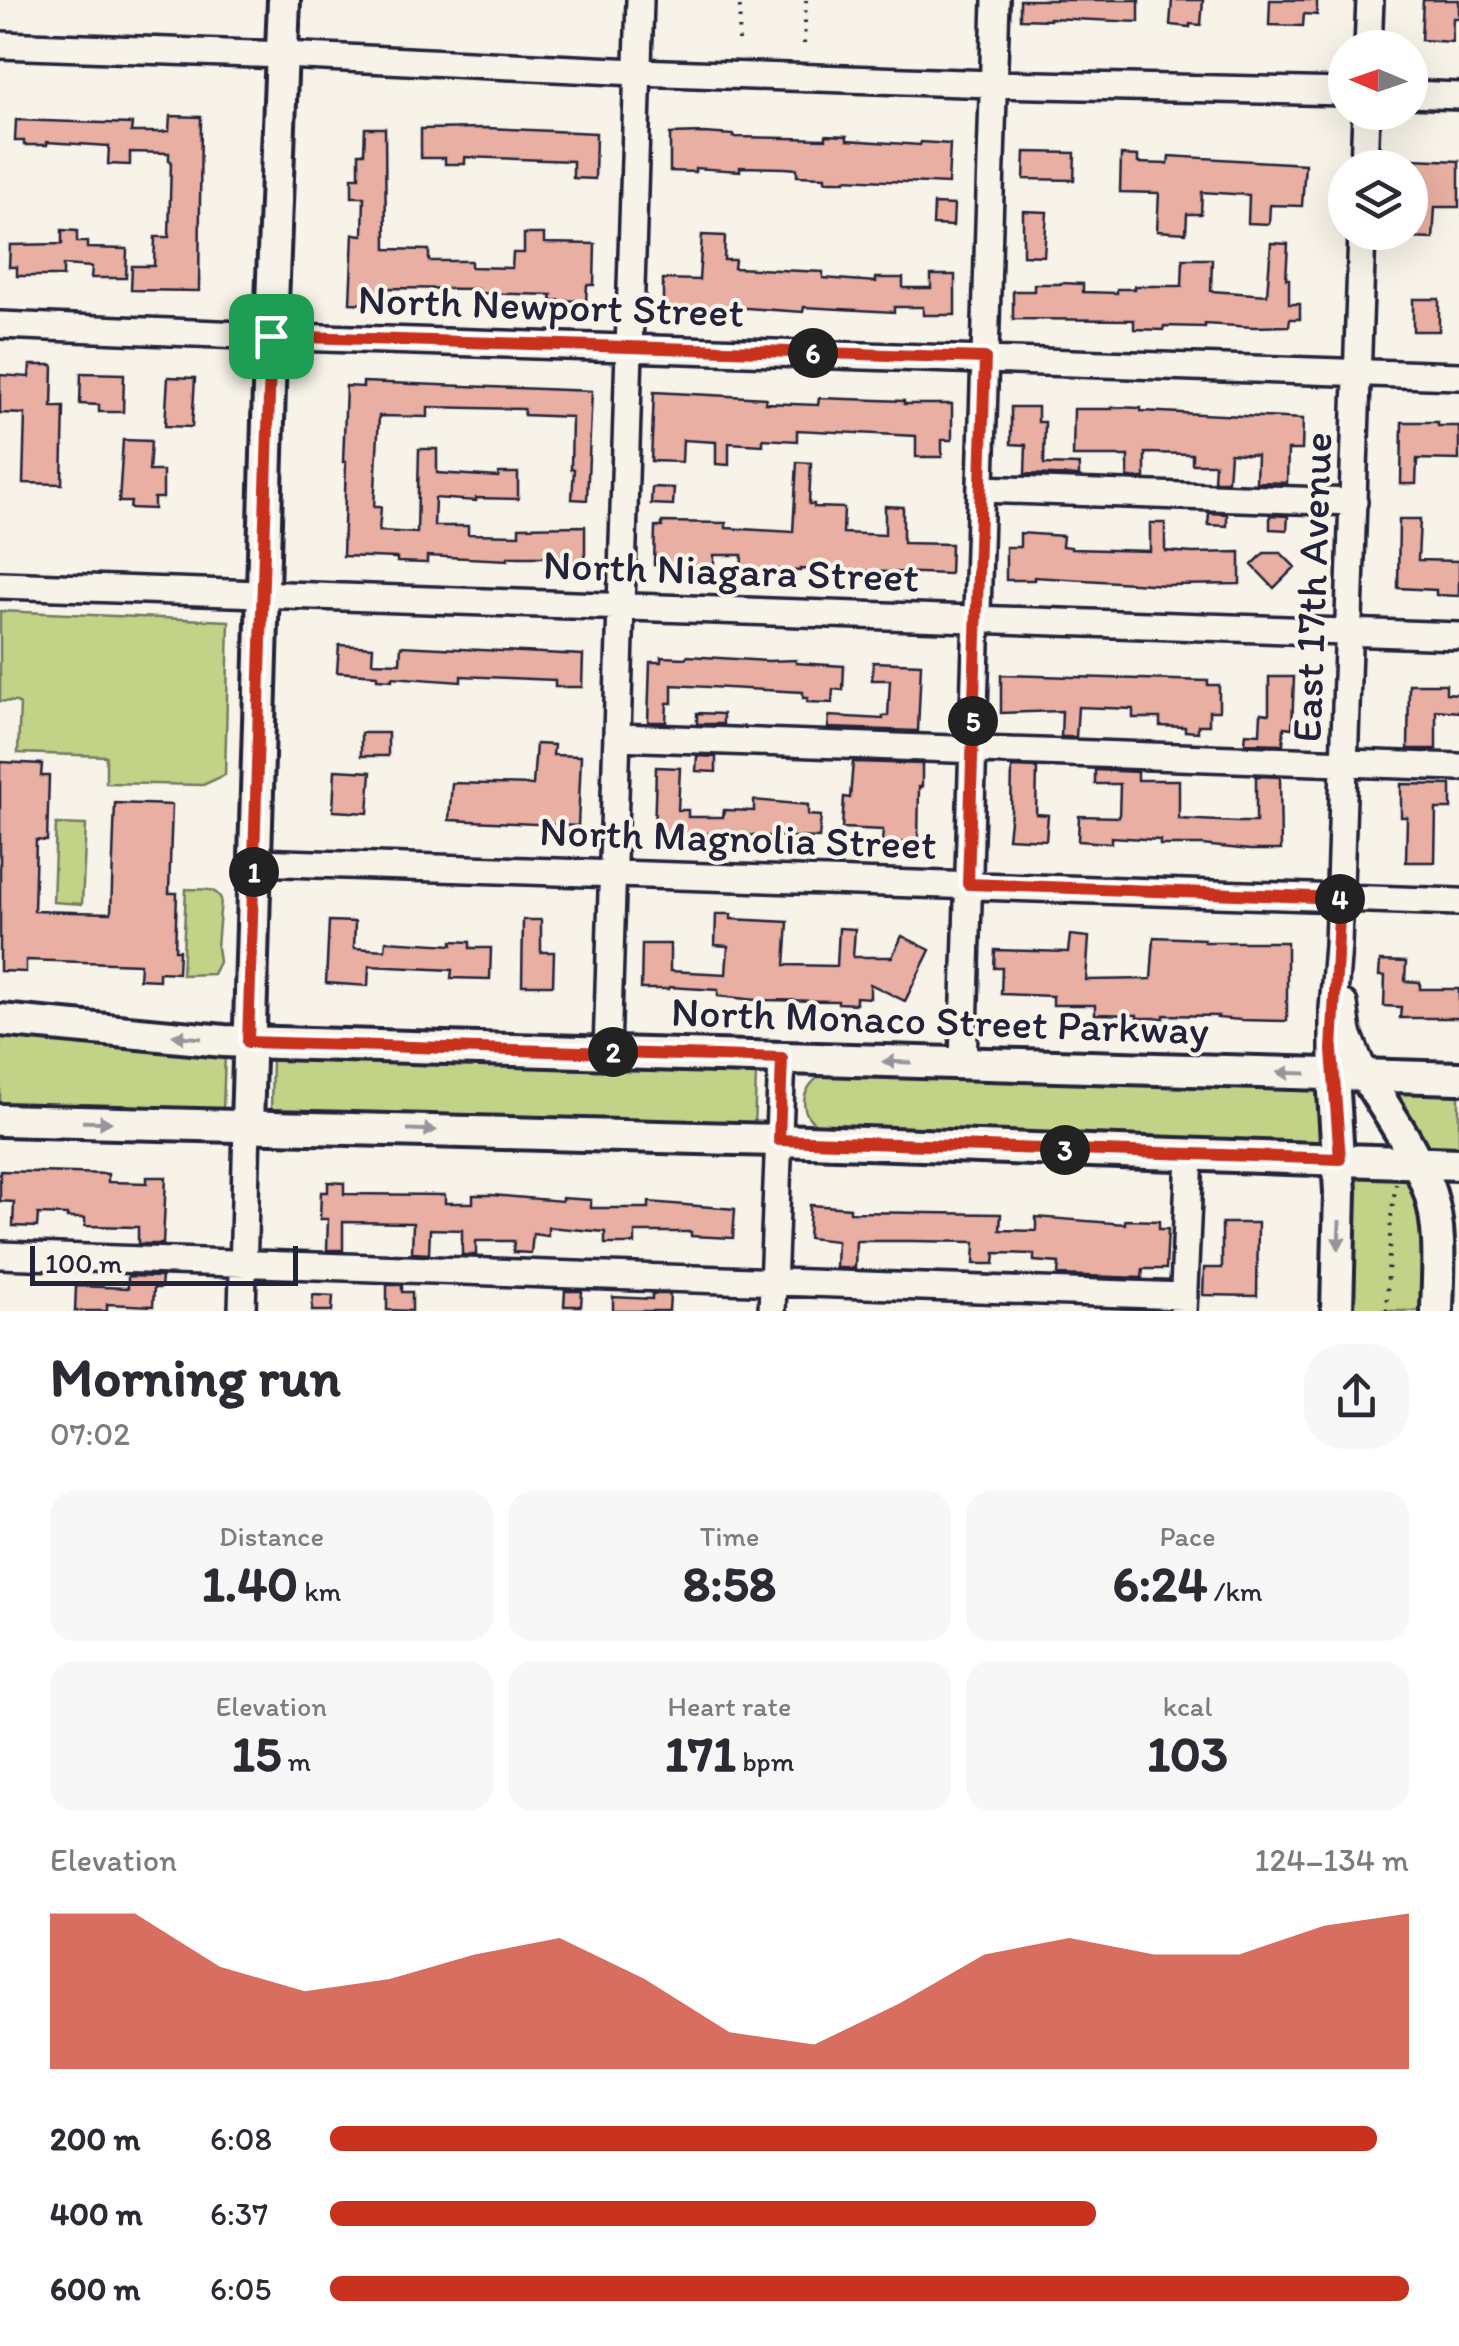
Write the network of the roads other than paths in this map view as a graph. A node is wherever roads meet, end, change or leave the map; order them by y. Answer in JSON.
{"nodes":[{"id":1,"x":284,"y":0,"type":"edge"},
{"id":2,"x":640,"y":0,"type":"edge"},
{"id":3,"x":996,"y":0,"type":"edge"},
{"id":4,"x":1370,"y":0,"type":"edge"},
{"id":5,"x":1369,"y":30,"type":"edge"},
{"id":6,"x":0,"y":46,"type":"edge"},
{"id":7,"x":283,"y":55,"type":"junction"},
{"id":8,"x":637,"y":72,"type":"junction"},
{"id":9,"x":992,"y":84,"type":"junction"},
{"id":10,"x":1328,"y":92,"type":"edge"},
{"id":11,"x":1428,"y":95,"type":"edge"},
{"id":12,"x":1459,"y":96,"type":"edge"},
{"id":13,"x":1361,"y":250,"type":"edge"},
{"id":14,"x":0,"y":325,"type":"edge"},
{"id":15,"x":271,"y":336,"type":"junction"},
{"id":16,"x":630,"y":347,"type":"junction"},
{"id":17,"x":985,"y":358,"type":"junction"},
{"id":18,"x":1358,"y":373,"type":"junction"},
{"id":19,"x":1459,"y":376,"type":"edge"},
{"id":20,"x":981,"y":490,"type":"junction"},
{"id":21,"x":1354,"y":502,"type":"junction"},
{"id":22,"x":0,"y":586,"type":"edge"},
{"id":23,"x":263,"y":594,"type":"junction"},
{"id":24,"x":621,"y":607,"type":"junction"},
{"id":25,"x":977,"y":618,"type":"junction"},
{"id":26,"x":1350,"y":633,"type":"junction"},
{"id":27,"x":1459,"y":636,"type":"edge"},
{"id":28,"x":617,"y":737,"type":"junction"},
{"id":29,"x":972,"y":749,"type":"junction"},
{"id":30,"x":1345,"y":762,"type":"junction"},
{"id":31,"x":1459,"y":766,"type":"edge"},
{"id":32,"x":254,"y":862,"type":"junction"},
{"id":33,"x":612,"y":872,"type":"junction"},
{"id":34,"x":968,"y":884,"type":"junction"},
{"id":35,"x":1340,"y":898,"type":"junction"},
{"id":36,"x":1459,"y":902,"type":"edge"},
{"id":37,"x":1338,"y":945,"type":"junction"},
{"id":38,"x":0,"y":1020,"type":"edge"},
{"id":39,"x":248,"y":1042,"type":"junction"},
{"id":40,"x":606,"y":1052,"type":"junction"},
{"id":41,"x":782,"y":1058,"type":"junction"},
{"id":42,"x":963,"y":1064,"type":"junction"},
{"id":43,"x":1333,"y":1074,"type":"junction"},
{"id":44,"x":1365,"y":1075,"type":"junction"},
{"id":45,"x":1459,"y":1078,"type":"edge"},
{"id":46,"x":0,"y":1120,"type":"edge"},
{"id":47,"x":247,"y":1126,"type":"junction"},
{"id":48,"x":779,"y":1140,"type":"junction"},
{"id":49,"x":1190,"y":1154,"type":"junction"},
{"id":50,"x":1340,"y":1159,"type":"junction"},
{"id":51,"x":1459,"y":1166,"type":"edge"},
{"id":52,"x":1407,"y":1173,"type":"junction"},
{"id":53,"x":0,"y":1255,"type":"edge"},
{"id":54,"x":1438,"y":1262,"type":"junction"},
{"id":55,"x":243,"y":1263,"type":"junction"},
{"id":56,"x":773,"y":1281,"type":"junction"},
{"id":57,"x":1183,"y":1304,"type":"edge"},
{"id":58,"x":1444,"y":1307,"type":"edge"},
{"id":59,"x":242,"y":1311,"type":"edge"},
{"id":60,"x":772,"y":1311,"type":"edge"},
{"id":61,"x":1337,"y":1311,"type":"edge"}],
"edges":[{"from":1,"to":7,"type":"main road"},
{"from":2,"to":8,"type":"street"},
{"from":3,"to":9,"type":"street"},
{"from":4,"to":5,"type":"street"},
{"from":6,"to":7,"type":"street"},
{"from":7,"to":8,"type":"street"},
{"from":7,"to":15,"type":"main road"},
{"from":8,"to":9,"type":"street"},
{"from":8,"to":16,"type":"street"},
{"from":9,"to":10,"type":"street"},
{"from":9,"to":17,"type":"street"},
{"from":11,"to":12,"type":"street"},
{"from":13,"to":18,"type":"street","name":"East 17th Avenue"},
{"from":14,"to":15,"type":"street","name":"North Newport Street"},
{"from":15,"to":16,"type":"street","name":"North Newport Street"},
{"from":15,"to":23,"type":"main road"},
{"from":16,"to":17,"type":"street","name":"North Newport Street"},
{"from":16,"to":24,"type":"street"},
{"from":17,"to":18,"type":"street","name":"North Newport Street"},
{"from":17,"to":20,"type":"street"},
{"from":18,"to":19,"type":"street","name":"North Newport Street"},
{"from":18,"to":21,"type":"street","name":"East 17th Avenue"},
{"from":20,"to":21,"type":"street"},
{"from":20,"to":25,"type":"street"},
{"from":21,"to":26,"type":"street","name":"East 17th Avenue"},
{"from":22,"to":23,"type":"street","name":"North Niagara Street"},
{"from":23,"to":24,"type":"street","name":"North Niagara Street"},
{"from":23,"to":32,"type":"main road"},
{"from":24,"to":25,"type":"street","name":"North Niagara Street"},
{"from":24,"to":28,"type":"street"},
{"from":25,"to":26,"type":"street","name":"North Niagara Street"},
{"from":25,"to":29,"type":"street"},
{"from":26,"to":27,"type":"street","name":"North Niagara Street"},
{"from":26,"to":30,"type":"street","name":"East 17th Avenue"},
{"from":28,"to":29,"type":"street"},
{"from":28,"to":33,"type":"street"},
{"from":29,"to":30,"type":"street"},
{"from":29,"to":34,"type":"street"},
{"from":30,"to":31,"type":"street"},
{"from":30,"to":35,"type":"street","name":"East 17th Avenue"},
{"from":32,"to":33,"type":"street","name":"North Magnolia Street"},
{"from":32,"to":39,"type":"main road"},
{"from":33,"to":34,"type":"street","name":"North Magnolia Street"},
{"from":33,"to":40,"type":"street"},
{"from":34,"to":35,"type":"street","name":"North Magnolia Street"},
{"from":34,"to":42,"type":"street"},
{"from":35,"to":36,"type":"street","name":"North Magnolia Street"},
{"from":35,"to":37,"type":"street","name":"East 17th Avenue"},
{"from":37,"to":43,"type":"street"},
{"from":37,"to":44,"type":"street"},
{"from":39,"to":38,"type":"main road","name":"North Monaco Street Parkway","one_way":true},
{"from":39,"to":40,"type":"main road","name":"North Monaco Street Parkway"},
{"from":39,"to":47,"type":"main road"},
{"from":40,"to":41,"type":"main road","name":"North Monaco Street Parkway"},
{"from":42,"to":41,"type":"main road","name":"North Monaco Street Parkway","one_way":true},
{"from":41,"to":48,"type":"street"},
{"from":43,"to":42,"type":"main road","name":"North Monaco Street Parkway","one_way":true},
{"from":43,"to":44,"type":"main road","name":"North Monaco Street Parkway"},
{"from":43,"to":50,"type":"main road"},
{"from":44,"to":45,"type":"main road","name":"North Monaco Street Parkway"},
{"from":44,"to":52,"type":"main road"},
{"from":46,"to":47,"type":"main road","one_way":true},
{"from":47,"to":48,"type":"main road","one_way":true},
{"from":47,"to":55,"type":"street"},
{"from":48,"to":49,"type":"main road"},
{"from":48,"to":56,"type":"street"},
{"from":49,"to":50,"type":"main road"},
{"from":49,"to":57,"type":"street"},
{"from":50,"to":52,"type":"main road"},
{"from":50,"to":61,"type":"main road","one_way":true},
{"from":51,"to":52,"type":"main road"},
{"from":51,"to":54,"type":"main road"},
{"from":52,"to":54,"type":"main road"},
{"from":53,"to":55,"type":"street"},
{"from":54,"to":58,"type":"main road"},
{"from":55,"to":56,"type":"street"},
{"from":55,"to":59,"type":"street"},
{"from":56,"to":57,"type":"street"},
{"from":56,"to":60,"type":"street"}]}
